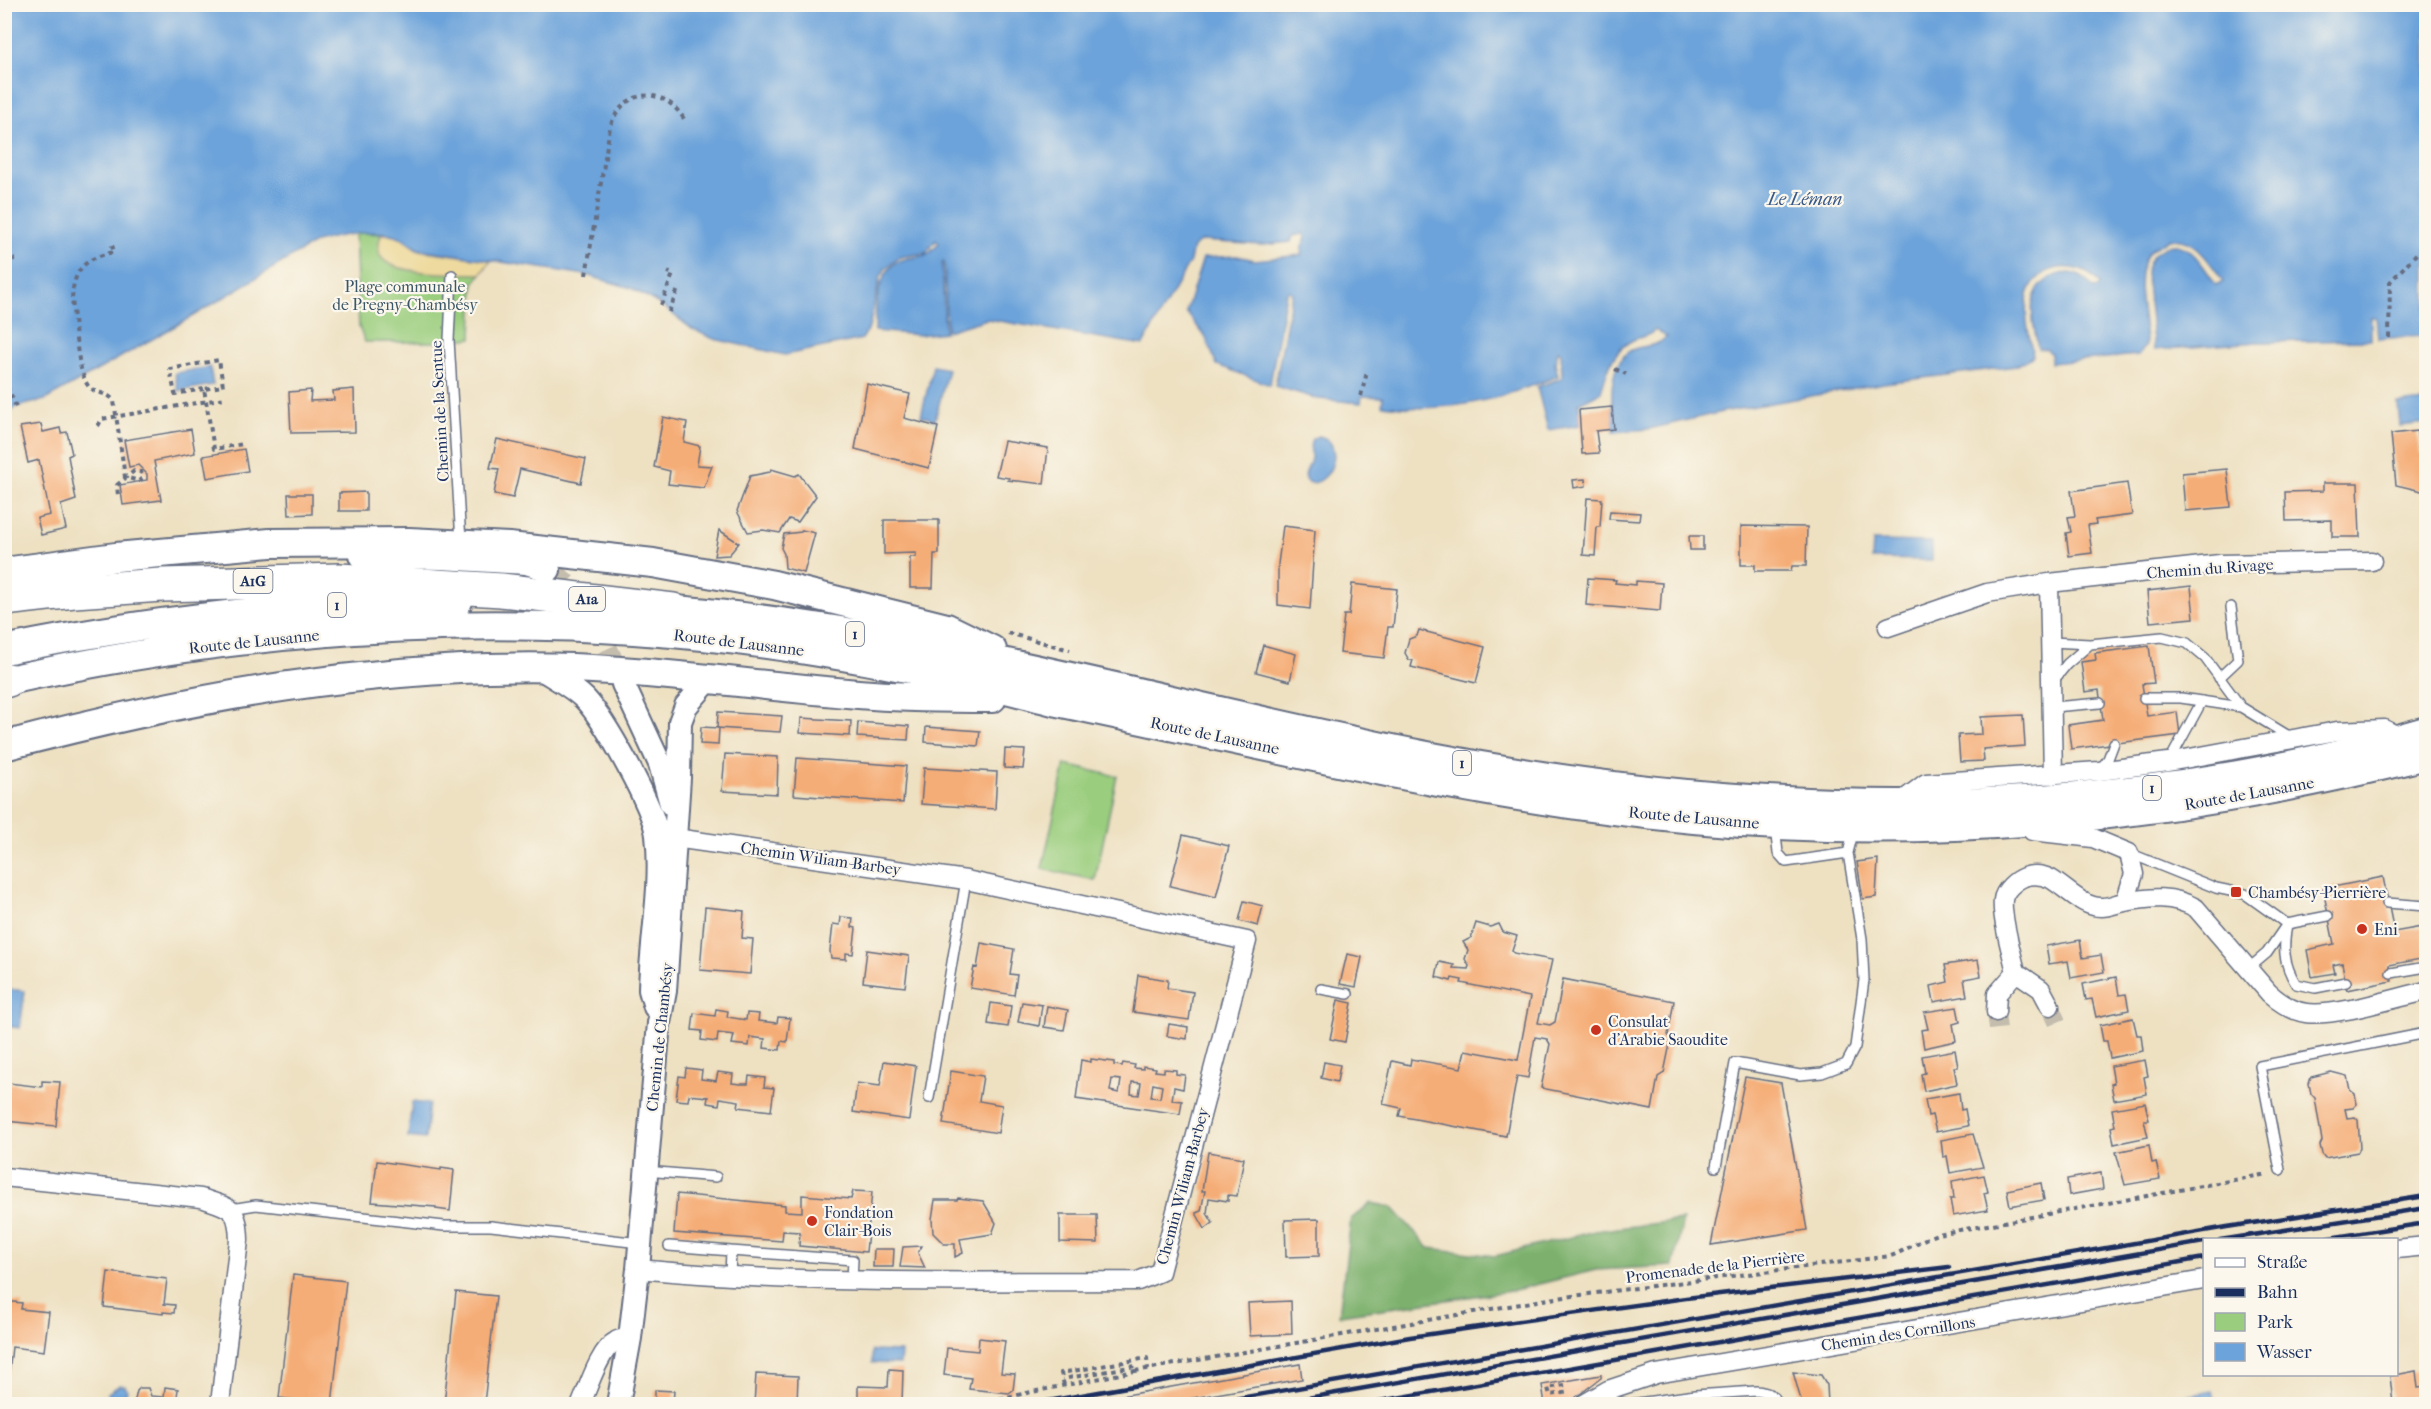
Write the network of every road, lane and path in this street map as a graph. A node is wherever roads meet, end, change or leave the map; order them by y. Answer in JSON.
{"nodes":[{"id":1,"x":684,"y":119,"type":"dead end"},
{"id":2,"x":112,"y":244,"type":"dead end"},
{"id":3,"x":2427,"y":251,"type":"edge"},
{"id":4,"x":15,"y":259,"type":"dead end"},
{"id":5,"x":4,"y":260,"type":"edge"},
{"id":6,"x":668,"y":272,"type":"dead end"},
{"id":7,"x":452,"y":275,"type":"dead end"},
{"id":8,"x":586,"y":275,"type":"dead end"},
{"id":9,"x":678,"y":289,"type":"dead end"},
{"id":10,"x":661,"y":305,"type":"dead end"},
{"id":11,"x":669,"y":312,"type":"dead end"},
{"id":12,"x":2389,"y":338,"type":"dead end"},
{"id":13,"x":1615,"y":369,"type":"dead end"},
{"id":14,"x":1367,"y":372,"type":"dead end"},
{"id":15,"x":1626,"y":374,"type":"dead end"},
{"id":16,"x":4,"y":378,"type":"edge"},
{"id":17,"x":204,"y":389,"type":"junction"},
{"id":18,"x":1362,"y":396,"type":"dead end"},
{"id":19,"x":225,"y":398,"type":"dead end"},
{"id":20,"x":206,"y":401,"type":"junction"},
{"id":21,"x":16,"y":407,"type":"dead end"},
{"id":22,"x":117,"y":416,"type":"junction"},
{"id":23,"x":98,"y":426,"type":"dead end"},
{"id":24,"x":243,"y":444,"type":"dead end"},
{"id":25,"x":118,"y":496,"type":"dead end"},
{"id":26,"x":461,"y":545,"type":"junction"},
{"id":27,"x":185,"y":550,"type":"junction"},
{"id":28,"x":2372,"y":561,"type":"dead end"},
{"id":29,"x":549,"y":570,"type":"tunnel mouth"},
{"id":30,"x":4,"y":572,"type":"edge"},
{"id":31,"x":2049,"y":583,"type":"junction"},
{"id":32,"x":501,"y":590,"type":"joint"},
{"id":33,"x":4,"y":599,"type":"edge"},
{"id":34,"x":2231,"y":607,"type":"dead end"},
{"id":35,"x":673,"y":610,"type":"junction"},
{"id":36,"x":1888,"y":627,"type":"dead end"},
{"id":37,"x":2051,"y":642,"type":"junction"},
{"id":38,"x":2090,"y":644,"type":"junction"},
{"id":39,"x":540,"y":668,"type":"junction"},
{"id":40,"x":1035,"y":670,"type":"junction"},
{"id":41,"x":5,"y":673,"type":"edge"},
{"id":42,"x":2219,"y":678,"type":"junction"},
{"id":43,"x":709,"y":679,"type":"junction"},
{"id":44,"x":2052,"y":682,"type":"junction"},
{"id":45,"x":623,"y":684,"type":"tunnel mouth"},
{"id":46,"x":2144,"y":698,"type":"dead end"},
{"id":47,"x":1046,"y":699,"type":"junction"},
{"id":48,"x":2202,"y":701,"type":"junction"},
{"id":49,"x":2100,"y":703,"type":"dead end"},
{"id":50,"x":2053,"y":707,"type":"junction"},
{"id":51,"x":2241,"y":707,"type":"junction"},
{"id":52,"x":2415,"y":734,"type":"edge"},
{"id":53,"x":2294,"y":740,"type":"junction"},
{"id":54,"x":2114,"y":743,"type":"dead end"},
{"id":55,"x":4,"y":746,"type":"edge"},
{"id":56,"x":2427,"y":755,"type":"edge"},
{"id":57,"x":2168,"y":762,"type":"junction"},
{"id":58,"x":2099,"y":771,"type":"junction"},
{"id":59,"x":2053,"y":775,"type":"junction"},
{"id":60,"x":1897,"y":804,"type":"junction"},
{"id":61,"x":1775,"y":824,"type":"junction"},
{"id":62,"x":1978,"y":825,"type":"junction"},
{"id":63,"x":676,"y":831,"type":"junction"},
{"id":64,"x":1852,"y":840,"type":"junction"},
{"id":65,"x":2129,"y":853,"type":"junction"},
{"id":66,"x":966,"y":880,"type":"junction"},
{"id":67,"x":2125,"y":902,"type":"junction"},
{"id":68,"x":2387,"y":903,"type":"dead end"},
{"id":69,"x":2427,"y":906,"type":"edge"},
{"id":70,"x":2328,"y":916,"type":"dead end"},
{"id":71,"x":2287,"y":924,"type":"junction"},
{"id":72,"x":2427,"y":967,"type":"edge"},
{"id":73,"x":2248,"y":969,"type":"junction"},
{"id":74,"x":2016,"y":972,"type":"junction"},
{"id":75,"x":2391,"y":973,"type":"dead end"},
{"id":76,"x":2346,"y":982,"type":"dead end"},
{"id":77,"x":1321,"y":989,"type":"dead end"},
{"id":78,"x":2427,"y":991,"type":"edge"},
{"id":79,"x":1348,"y":994,"type":"dead end"},
{"id":80,"x":2050,"y":1006,"type":"tunnel mouth"},
{"id":81,"x":1996,"y":1012,"type":"tunnel mouth"},
{"id":82,"x":659,"y":1023,"type":"junction"},
{"id":83,"x":2427,"y":1032,"type":"edge"},
{"id":84,"x":929,"y":1098,"type":"dead end"},
{"id":85,"x":1716,"y":1167,"type":"dead end"},
{"id":86,"x":2280,"y":1170,"type":"joint"},
{"id":87,"x":646,"y":1171,"type":"junction"},
{"id":88,"x":716,"y":1177,"type":"dead end"},
{"id":89,"x":4,"y":1178,"type":"edge"},
{"id":90,"x":231,"y":1209,"type":"junction"},
{"id":91,"x":640,"y":1243,"type":"junction"},
{"id":92,"x":669,"y":1246,"type":"dead end"},
{"id":93,"x":2427,"y":1246,"type":"edge"},
{"id":94,"x":2398,"y":1249,"type":"edge"},
{"id":95,"x":731,"y":1251,"type":"junction"},
{"id":96,"x":638,"y":1269,"type":"junction"},
{"id":97,"x":730,"y":1276,"type":"junction"},
{"id":98,"x":852,"y":1280,"type":"junction"},
{"id":99,"x":2203,"y":1280,"type":"edge"},
{"id":100,"x":630,"y":1338,"type":"junction"},
{"id":101,"x":1148,"y":1369,"type":"junction"},
{"id":102,"x":1136,"y":1371,"type":"junction"},
{"id":103,"x":1063,"y":1379,"type":"junction"},
{"id":104,"x":1064,"y":1385,"type":"junction"},
{"id":105,"x":1564,"y":1385,"type":"dead end"},
{"id":106,"x":1585,"y":1397,"type":"edge"},
{"id":107,"x":220,"y":1404,"type":"edge"},
{"id":108,"x":581,"y":1404,"type":"edge"},
{"id":109,"x":618,"y":1404,"type":"edge"},
{"id":110,"x":973,"y":1404,"type":"edge"},
{"id":111,"x":1630,"y":1404,"type":"edge"},
{"id":112,"x":1778,"y":1404,"type":"edge"}],
"edges":[{"from":1,"to":8,"type":"path"},
{"from":2,"to":22,"type":"path"},
{"from":3,"to":12,"type":"path"},
{"from":4,"to":5,"type":"path"},
{"from":6,"to":10,"type":"path"},
{"from":7,"to":26,"type":"lane","name":"Chemin de la Sentue"},
{"from":9,"to":11,"type":"path"},
{"from":13,"to":15,"type":"path"},
{"from":14,"to":18,"type":"path"},
{"from":16,"to":21,"type":"path"},
{"from":17,"to":17,"type":"path"},
{"from":17,"to":20,"type":"path"},
{"from":19,"to":20,"type":"path"},
{"from":20,"to":22,"type":"path"},
{"from":20,"to":24,"type":"path"},
{"from":22,"to":23,"type":"path"},
{"from":22,"to":25,"type":"path"},
{"from":26,"to":27,"type":"main road"},
{"from":26,"to":40,"type":"main road"},
{"from":27,"to":29,"type":"street"},
{"from":27,"to":30,"type":"main road"},
{"from":28,"to":31,"type":"street","name":"Chemin du Rivage"},
{"from":31,"to":36,"type":"street","name":"Chemin du Rivage"},
{"from":31,"to":37,"type":"street"},
{"from":32,"to":33,"type":"highway","number":"A1G"},
{"from":32,"to":35,"type":"highway","number":"A1a"},
{"from":34,"to":42,"type":"lane"},
{"from":35,"to":40,"type":"main road","name":"Route de Lausanne","number":"1"},
{"from":35,"to":41,"type":"main road","name":"Route de Lausanne","number":"1"},
{"from":37,"to":38,"type":"lane"},
{"from":37,"to":44,"type":"street"},
{"from":38,"to":42,"type":"lane"},
{"from":38,"to":44,"type":"lane"},
{"from":39,"to":43,"type":"main road"},
{"from":39,"to":55,"type":"main road"},
{"from":39,"to":82,"type":"street"},
{"from":40,"to":60,"type":"main road","name":"Route de Lausanne","number":"1"},
{"from":41,"to":47,"type":"main road","name":"Route de Lausanne","number":"1"},
{"from":42,"to":51,"type":"lane"},
{"from":43,"to":47,"type":"main road"},
{"from":43,"to":63,"type":"street","name":"Chemin de Chambésy"},
{"from":44,"to":50,"type":"street"},
{"from":45,"to":63,"type":"street"},
{"from":46,"to":48,"type":"lane"},
{"from":47,"to":61,"type":"main road","name":"Route de Lausanne","number":"1"},
{"from":48,"to":51,"type":"lane"},
{"from":48,"to":57,"type":"lane"},
{"from":49,"to":50,"type":"lane"},
{"from":50,"to":59,"type":"street"},
{"from":51,"to":53,"type":"lane"},
{"from":52,"to":53,"type":"street","name":"Route de Lausanne"},
{"from":52,"to":60,"type":"main road","name":"Route de Lausanne","number":"1"},
{"from":53,"to":57,"type":"street","name":"Route de Lausanne"},
{"from":54,"to":58,"type":"lane"},
{"from":56,"to":62,"type":"main road","name":"Route de Lausanne","number":"1"},
{"from":57,"to":58,"type":"street","name":"Route de Lausanne"},
{"from":58,"to":59,"type":"street","name":"Route de Lausanne"},
{"from":59,"to":60,"type":"street","name":"Route de Lausanne"},
{"from":61,"to":64,"type":"main road","name":"Route de Lausanne","number":"1"},
{"from":61,"to":64,"type":"lane"},
{"from":62,"to":64,"type":"main road","name":"Route de Lausanne","number":"1"},
{"from":62,"to":65,"type":"street"},
{"from":63,"to":66,"type":"street","name":"Chemin Wiliam-Barbey"},
{"from":63,"to":82,"type":"street","name":"Chemin de Chambésy"},
{"from":64,"to":85,"type":"lane"},
{"from":65,"to":67,"type":"street"},
{"from":65,"to":71,"type":"lane"},
{"from":66,"to":84,"type":"lane"},
{"from":66,"to":98,"type":"street","name":"Chemin Wiliam-Barbey"},
{"from":67,"to":73,"type":"street"},
{"from":67,"to":74,"type":"street"},
{"from":68,"to":69,"type":"lane"},
{"from":70,"to":71,"type":"lane"},
{"from":71,"to":73,"type":"lane"},
{"from":71,"to":76,"type":"lane"},
{"from":72,"to":75,"type":"lane"},
{"from":73,"to":78,"type":"street"},
{"from":74,"to":80,"type":"street"},
{"from":74,"to":81,"type":"street"},
{"from":77,"to":79,"type":"lane"},
{"from":82,"to":87,"type":"street","name":"Chemin de Chambésy"},
{"from":83,"to":86,"type":"lane"},
{"from":86,"to":101,"type":"path","name":"Promenade de la Pierrière"},
{"from":87,"to":88,"type":"lane"},
{"from":87,"to":91,"type":"street","name":"Chemin de Chambésy"},
{"from":89,"to":90,"type":"street"},
{"from":90,"to":91,"type":"lane"},
{"from":90,"to":107,"type":"street"},
{"from":91,"to":96,"type":"street","name":"Chemin de Chambésy"},
{"from":92,"to":95,"type":"lane"},
{"from":93,"to":94,"type":"street"},
{"from":95,"to":97,"type":"lane"},
{"from":95,"to":98,"type":"lane"},
{"from":96,"to":97,"type":"street","name":"Chemin Wiliam-Barbey"},
{"from":96,"to":100,"type":"street","name":"Chemin de Chambésy"},
{"from":97,"to":98,"type":"street","name":"Chemin Wiliam-Barbey"},
{"from":99,"to":106,"type":"street","name":"Chemin des Cornillons"},
{"from":100,"to":108,"type":"street"},
{"from":100,"to":109,"type":"street","name":"Chemin de Chambésy"},
{"from":101,"to":102,"type":"path","name":"Promenade de la Pierrière"},
{"from":101,"to":103,"type":"path"},
{"from":102,"to":103,"type":"path"},
{"from":102,"to":104,"type":"path"},
{"from":103,"to":104,"type":"path"},
{"from":104,"to":110,"type":"path"},
{"from":105,"to":106,"type":"path"},
{"from":106,"to":111,"type":"lane"},
{"from":111,"to":112,"type":"lane"}]}
